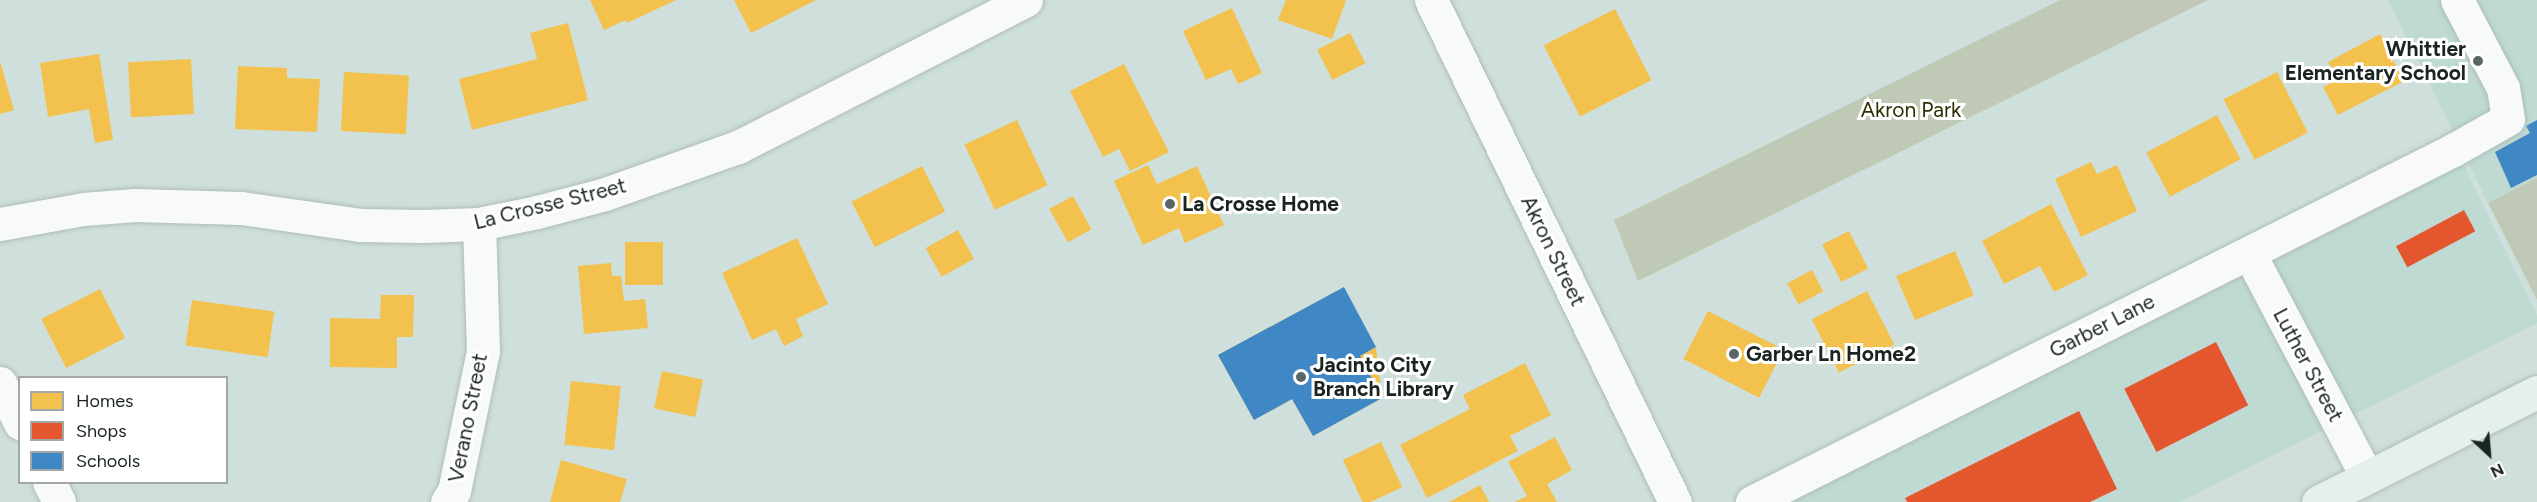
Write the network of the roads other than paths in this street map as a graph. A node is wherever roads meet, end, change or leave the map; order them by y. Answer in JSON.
{"nodes":[{"id":1,"x":1026,"y":0,"type":"edge"},
{"id":2,"x":1431,"y":0,"type":"edge"},
{"id":3,"x":2457,"y":0,"type":"edge"},
{"id":4,"x":0,"y":224,"type":"edge"},
{"id":5,"x":479,"y":224,"type":"junction"},
{"id":6,"x":2249,"y":252,"type":"junction"},
{"id":7,"x":0,"y":383,"type":"edge"},
{"id":8,"x":2537,"y":392,"type":"edge"},
{"id":9,"x":18,"y":419,"type":"edge"},
{"id":10,"x":2367,"y":477,"type":"junction"},
{"id":11,"x":50,"y":484,"type":"edge"},
{"id":12,"x":59,"y":502,"type":"edge"},
{"id":13,"x":447,"y":502,"type":"edge"},
{"id":14,"x":1676,"y":502,"type":"edge"},
{"id":15,"x":1752,"y":502,"type":"edge"},
{"id":16,"x":2318,"y":502,"type":"edge"}],
"edges":[{"from":1,"to":5,"type":"street","name":"La Crosse Street"},
{"from":2,"to":14,"type":"street","name":"Akron Street"},
{"from":3,"to":6,"type":"street","name":"Garber Lane"},
{"from":4,"to":5,"type":"street","name":"La Crosse Street"},
{"from":5,"to":13,"type":"street","name":"Verano Street"},
{"from":6,"to":10,"type":"street","name":"Luther Street"},
{"from":6,"to":15,"type":"street","name":"Garber Lane"},
{"from":7,"to":9,"type":"street"},
{"from":8,"to":10,"type":"main road"},
{"from":10,"to":16,"type":"main road"},
{"from":11,"to":12,"type":"street"}]}
